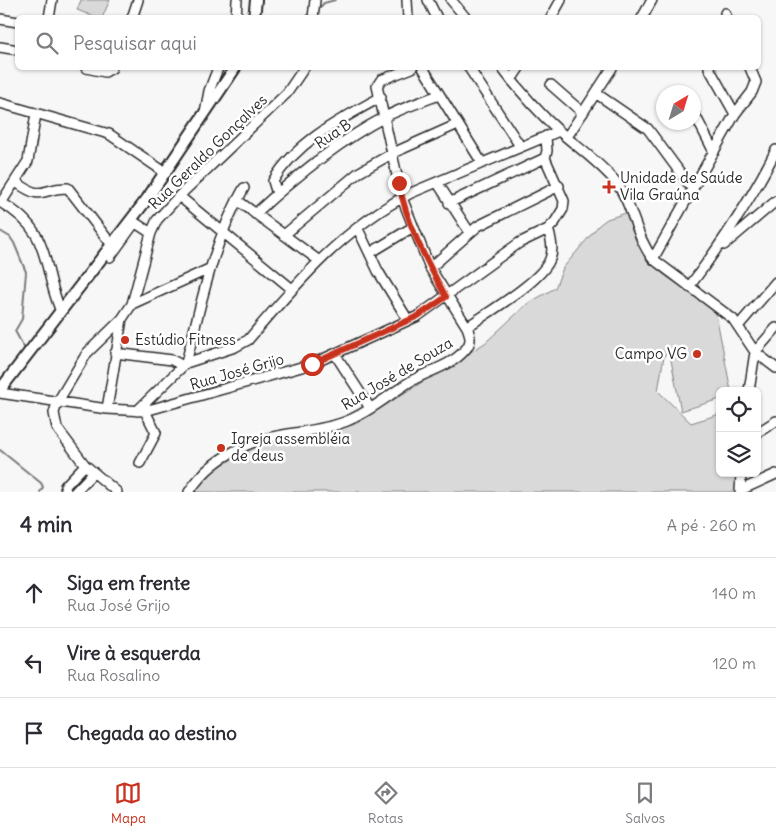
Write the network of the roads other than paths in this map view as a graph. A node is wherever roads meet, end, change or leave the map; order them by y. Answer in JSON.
{"nodes":[{"id":1,"x":52,"y":0,"type":"edge"},
{"id":2,"x":138,"y":0,"type":"edge"},
{"id":3,"x":237,"y":0,"type":"edge"},
{"id":4,"x":256,"y":0,"type":"edge"},
{"id":5,"x":315,"y":0,"type":"edge"},
{"id":6,"x":407,"y":0,"type":"edge"},
{"id":7,"x":428,"y":0,"type":"edge"},
{"id":8,"x":451,"y":0,"type":"edge"},
{"id":9,"x":561,"y":0,"type":"edge"},
{"id":10,"x":652,"y":0,"type":"edge"},
{"id":11,"x":50,"y":15,"type":"edge"},
{"id":12,"x":133,"y":15,"type":"edge"},
{"id":13,"x":236,"y":15,"type":"edge"},
{"id":14,"x":254,"y":15,"type":"edge"},
{"id":15,"x":313,"y":15,"type":"edge"},
{"id":16,"x":408,"y":15,"type":"edge"},
{"id":17,"x":436,"y":15,"type":"edge"},
{"id":18,"x":464,"y":15,"type":"edge"},
{"id":19,"x":553,"y":15,"type":"edge"},
{"id":20,"x":644,"y":15,"type":"edge"},
{"id":21,"x":0,"y":19,"type":"edge"},
{"id":22,"x":15,"y":22,"type":"edge"},
{"id":23,"x":0,"y":47,"type":"edge"},
{"id":24,"x":15,"y":50,"type":"edge"},
{"id":25,"x":96,"y":70,"type":"edge"},
{"id":26,"x":108,"y":70,"type":"edge"},
{"id":27,"x":217,"y":70,"type":"edge"},
{"id":28,"x":233,"y":70,"type":"edge"},
{"id":29,"x":303,"y":70,"type":"edge"},
{"id":30,"x":407,"y":70,"type":"edge"},
{"id":31,"x":424,"y":70,"type":"edge"},
{"id":32,"x":470,"y":70,"type":"edge"},
{"id":33,"x":504,"y":70,"type":"edge"},
{"id":34,"x":518,"y":70,"type":"edge"},
{"id":35,"x":611,"y":70,"type":"edge"},
{"id":36,"x":710,"y":70,"type":"edge"},
{"id":37,"x":751,"y":70,"type":"edge"},
{"id":38,"x":511,"y":80,"type":"junction"},
{"id":39,"x":551,"y":85,"type":"dead end"},
{"id":40,"x":597,"y":94,"type":"junction"},
{"id":41,"x":438,"y":95,"type":"junction"},
{"id":42,"x":380,"y":97,"type":"junction"},
{"id":43,"x":0,"y":103,"type":"edge"},
{"id":44,"x":584,"y":113,"type":"junction"},
{"id":45,"x":36,"y":114,"type":"junction"},
{"id":46,"x":735,"y":114,"type":"junction"},
{"id":47,"x":204,"y":116,"type":"junction"},
{"id":48,"x":385,"y":117,"type":"junction"},
{"id":49,"x":458,"y":124,"type":"junction"},
{"id":50,"x":701,"y":127,"type":"edge"},
{"id":51,"x":559,"y":131,"type":"junction"},
{"id":52,"x":546,"y":136,"type":"junction"},
{"id":53,"x":567,"y":137,"type":"junction"},
{"id":54,"x":520,"y":146,"type":"junction"},
{"id":55,"x":776,"y":150,"type":"edge"},
{"id":56,"x":714,"y":152,"type":"junction"},
{"id":57,"x":393,"y":153,"type":"junction"},
{"id":58,"x":545,"y":158,"type":"junction"},
{"id":59,"x":482,"y":163,"type":"junction"},
{"id":60,"x":166,"y":173,"type":"junction"},
{"id":61,"x":16,"y":182,"type":"junction"},
{"id":62,"x":437,"y":182,"type":"junction"},
{"id":63,"x":559,"y":186,"type":"junction"},
{"id":64,"x":244,"y":188,"type":"dead end"},
{"id":65,"x":693,"y":190,"type":"junction"},
{"id":66,"x":277,"y":194,"type":"junction"},
{"id":67,"x":179,"y":196,"type":"junction"},
{"id":68,"x":402,"y":198,"type":"junction"},
{"id":69,"x":237,"y":200,"type":"junction"},
{"id":70,"x":776,"y":201,"type":"edge"},
{"id":71,"x":1,"y":203,"type":"edge"},
{"id":72,"x":449,"y":203,"type":"junction"},
{"id":73,"x":255,"y":214,"type":"junction"},
{"id":74,"x":132,"y":223,"type":"junction"},
{"id":75,"x":413,"y":227,"type":"junction"},
{"id":76,"x":358,"y":229,"type":"junction"},
{"id":77,"x":548,"y":229,"type":"junction"},
{"id":78,"x":151,"y":233,"type":"junction"},
{"id":79,"x":470,"y":233,"type":"junction"},
{"id":80,"x":224,"y":234,"type":"junction"},
{"id":81,"x":284,"y":235,"type":"junction"},
{"id":82,"x":112,"y":245,"type":"junction"},
{"id":83,"x":370,"y":253,"type":"junction"},
{"id":84,"x":715,"y":253,"type":"junction"},
{"id":85,"x":110,"y":257,"type":"dead end"},
{"id":86,"x":652,"y":259,"type":"junction"},
{"id":87,"x":318,"y":260,"type":"junction"},
{"id":88,"x":430,"y":268,"type":"junction"},
{"id":89,"x":209,"y":269,"type":"junction"},
{"id":90,"x":776,"y":282,"type":"edge"},
{"id":91,"x":689,"y":287,"type":"junction"},
{"id":92,"x":292,"y":289,"type":"junction"},
{"id":93,"x":446,"y":297,"type":"junction"},
{"id":94,"x":132,"y":304,"type":"junction"},
{"id":95,"x":60,"y":309,"type":"junction"},
{"id":96,"x":122,"y":319,"type":"junction"},
{"id":97,"x":408,"y":320,"type":"junction"},
{"id":98,"x":739,"y":325,"type":"junction"},
{"id":99,"x":467,"y":328,"type":"junction"},
{"id":100,"x":776,"y":328,"type":"edge"},
{"id":101,"x":755,"y":352,"type":"junction"},
{"id":102,"x":115,"y":353,"type":"junction"},
{"id":103,"x":335,"y":354,"type":"junction"},
{"id":104,"x":184,"y":365,"type":"junction"},
{"id":105,"x":776,"y":368,"type":"edge"},
{"id":106,"x":749,"y":387,"type":"edge"},
{"id":107,"x":0,"y":391,"type":"edge"},
{"id":108,"x":58,"y":403,"type":"junction"},
{"id":109,"x":370,"y":408,"type":"junction"},
{"id":110,"x":107,"y":409,"type":"junction"},
{"id":111,"x":141,"y":411,"type":"junction"},
{"id":112,"x":776,"y":421,"type":"edge"},
{"id":113,"x":759,"y":432,"type":"edge"},
{"id":114,"x":140,"y":463,"type":"dead end"},
{"id":115,"x":85,"y":465,"type":"junction"},
{"id":116,"x":93,"y":473,"type":"junction"},
{"id":117,"x":776,"y":474,"type":"edge"},
{"id":118,"x":740,"y":477,"type":"edge"},
{"id":119,"x":740,"y":491,"type":"edge"},
{"id":120,"x":66,"y":492,"type":"edge"},
{"id":121,"x":75,"y":492,"type":"edge"},
{"id":122,"x":117,"y":492,"type":"edge"},
{"id":123,"x":189,"y":492,"type":"edge"}],
"edges":[{"from":1,"to":11,"type":"street"},
{"from":2,"to":12,"type":"street"},
{"from":3,"to":13,"type":"street"},
{"from":4,"to":14,"type":"main road"},
{"from":5,"to":15,"type":"street"},
{"from":6,"to":16,"type":"street"},
{"from":7,"to":17,"type":"street"},
{"from":8,"to":18,"type":"street"},
{"from":9,"to":19,"type":"street"},
{"from":10,"to":20,"type":"street"},
{"from":21,"to":22,"type":"street"},
{"from":23,"to":24,"type":"street"},
{"from":25,"to":26,"type":"street"},
{"from":27,"to":47,"type":"street"},
{"from":28,"to":47,"type":"main road"},
{"from":29,"to":67,"type":"street","name":"Rua Geraldo Gonçalves"},
{"from":30,"to":42,"type":"street"},
{"from":31,"to":41,"type":"street"},
{"from":32,"to":54,"type":"street"},
{"from":33,"to":38,"type":"street"},
{"from":34,"to":38,"type":"street"},
{"from":35,"to":40,"type":"street"},
{"from":36,"to":46,"type":"street"},
{"from":37,"to":46,"type":"street"},
{"from":38,"to":51,"type":"street"},
{"from":39,"to":44,"type":"street"},
{"from":40,"to":44,"type":"street"},
{"from":40,"to":65,"type":"street"},
{"from":41,"to":48,"type":"street","name":"Rua B"},
{"from":41,"to":49,"type":"street"},
{"from":42,"to":48,"type":"street","name":"Rua José de Souza"},
{"from":42,"to":66,"type":"street"},
{"from":43,"to":45,"type":"street"},
{"from":44,"to":53,"type":"street"},
{"from":45,"to":60,"type":"street"},
{"from":45,"to":61,"type":"street"},
{"from":46,"to":56,"type":"street"},
{"from":47,"to":60,"type":"main road"},
{"from":48,"to":57,"type":"street","name":"Rua José de Souza"},
{"from":48,"to":66,"type":"street","name":"Rua B"},
{"from":49,"to":57,"type":"street"},
{"from":49,"to":59,"type":"street"},
{"from":50,"to":56,"type":"street"},
{"from":51,"to":52,"type":"street"},
{"from":51,"to":53,"type":"street"},
{"from":52,"to":54,"type":"street"},
{"from":52,"to":58,"type":"street"},
{"from":53,"to":86,"type":"street"},
{"from":54,"to":59,"type":"street"},
{"from":55,"to":84,"type":"street"},
{"from":56,"to":65,"type":"street"},
{"from":57,"to":68,"type":"street","name":"Rua José de Souza"},
{"from":57,"to":81,"type":"street"},
{"from":58,"to":63,"type":"street"},
{"from":58,"to":72,"type":"street"},
{"from":59,"to":62,"type":"street"},
{"from":60,"to":74,"type":"main road"},
{"from":61,"to":71,"type":"street"},
{"from":61,"to":82,"type":"street"},
{"from":62,"to":68,"type":"street"},
{"from":62,"to":72,"type":"street"},
{"from":63,"to":77,"type":"street"},
{"from":63,"to":79,"type":"street"},
{"from":64,"to":69,"type":"street"},
{"from":65,"to":86,"type":"street"},
{"from":66,"to":73,"type":"street","name":"Rua B"},
{"from":67,"to":78,"type":"street","name":"Rua Geraldo Gonçalves"},
{"from":67,"to":80,"type":"street"},
{"from":68,"to":75,"type":"street","name":"Rua José de Souza"},
{"from":68,"to":76,"type":"street"},
{"from":69,"to":73,"type":"street"},
{"from":69,"to":80,"type":"street"},
{"from":70,"to":84,"type":"street"},
{"from":71,"to":95,"type":"street"},
{"from":72,"to":79,"type":"street"},
{"from":73,"to":81,"type":"street"},
{"from":74,"to":78,"type":"street"},
{"from":74,"to":82,"type":"main road"},
{"from":74,"to":85,"type":"street"},
{"from":75,"to":83,"type":"street"},
{"from":75,"to":88,"type":"street","name":"Rua José de Souza"},
{"from":76,"to":83,"type":"street"},
{"from":76,"to":87,"type":"street"},
{"from":77,"to":93,"type":"street","name":"Rua José Grijo"},
{"from":77,"to":99,"type":"street","name":"Rua José de Souza"},
{"from":78,"to":94,"type":"street","name":"Rua Geraldo Gonçalves"},
{"from":79,"to":88,"type":"street"},
{"from":80,"to":89,"type":"street"},
{"from":80,"to":92,"type":"street"},
{"from":81,"to":87,"type":"street"},
{"from":82,"to":95,"type":"main road"},
{"from":83,"to":97,"type":"street"},
{"from":84,"to":91,"type":"street"},
{"from":86,"to":91,"type":"street"},
{"from":87,"to":92,"type":"street"},
{"from":88,"to":93,"type":"street","name":"Rua José de Souza"},
{"from":89,"to":94,"type":"street"},
{"from":89,"to":104,"type":"street"},
{"from":90,"to":98,"type":"street"},
{"from":91,"to":98,"type":"street"},
{"from":92,"to":104,"type":"street"},
{"from":93,"to":97,"type":"street","name":"Rua José Grijo"},
{"from":93,"to":99,"type":"street","name":"Rua José de Souza"},
{"from":94,"to":96,"type":"street"},
{"from":95,"to":107,"type":"main road"},
{"from":96,"to":102,"type":"street"},
{"from":96,"to":108,"type":"street"},
{"from":97,"to":103,"type":"street","name":"Rua José Grijo"},
{"from":98,"to":101,"type":"street"},
{"from":99,"to":109,"type":"street","name":"Rua José de Souza"},
{"from":100,"to":101,"type":"street"},
{"from":101,"to":105,"type":"street"},
{"from":101,"to":106,"type":"street"},
{"from":102,"to":104,"type":"street"},
{"from":102,"to":110,"type":"street"},
{"from":103,"to":109,"type":"street"},
{"from":103,"to":111,"type":"street","name":"Rua José Grijo"},
{"from":104,"to":111,"type":"street"},
{"from":107,"to":108,"type":"street","name":"Rua José Grijo"},
{"from":108,"to":110,"type":"street","name":"Rua José Grijo"},
{"from":108,"to":115,"type":"street"},
{"from":109,"to":123,"type":"street","name":"Rua José de Souza"},
{"from":110,"to":111,"type":"street","name":"Rua José Grijo"},
{"from":111,"to":114,"type":"street"},
{"from":112,"to":113,"type":"street"},
{"from":115,"to":116,"type":"street"},
{"from":115,"to":120,"type":"street"},
{"from":116,"to":121,"type":"street"},
{"from":116,"to":122,"type":"street"},
{"from":117,"to":119,"type":"street"},
{"from":118,"to":119,"type":"street"}]}
